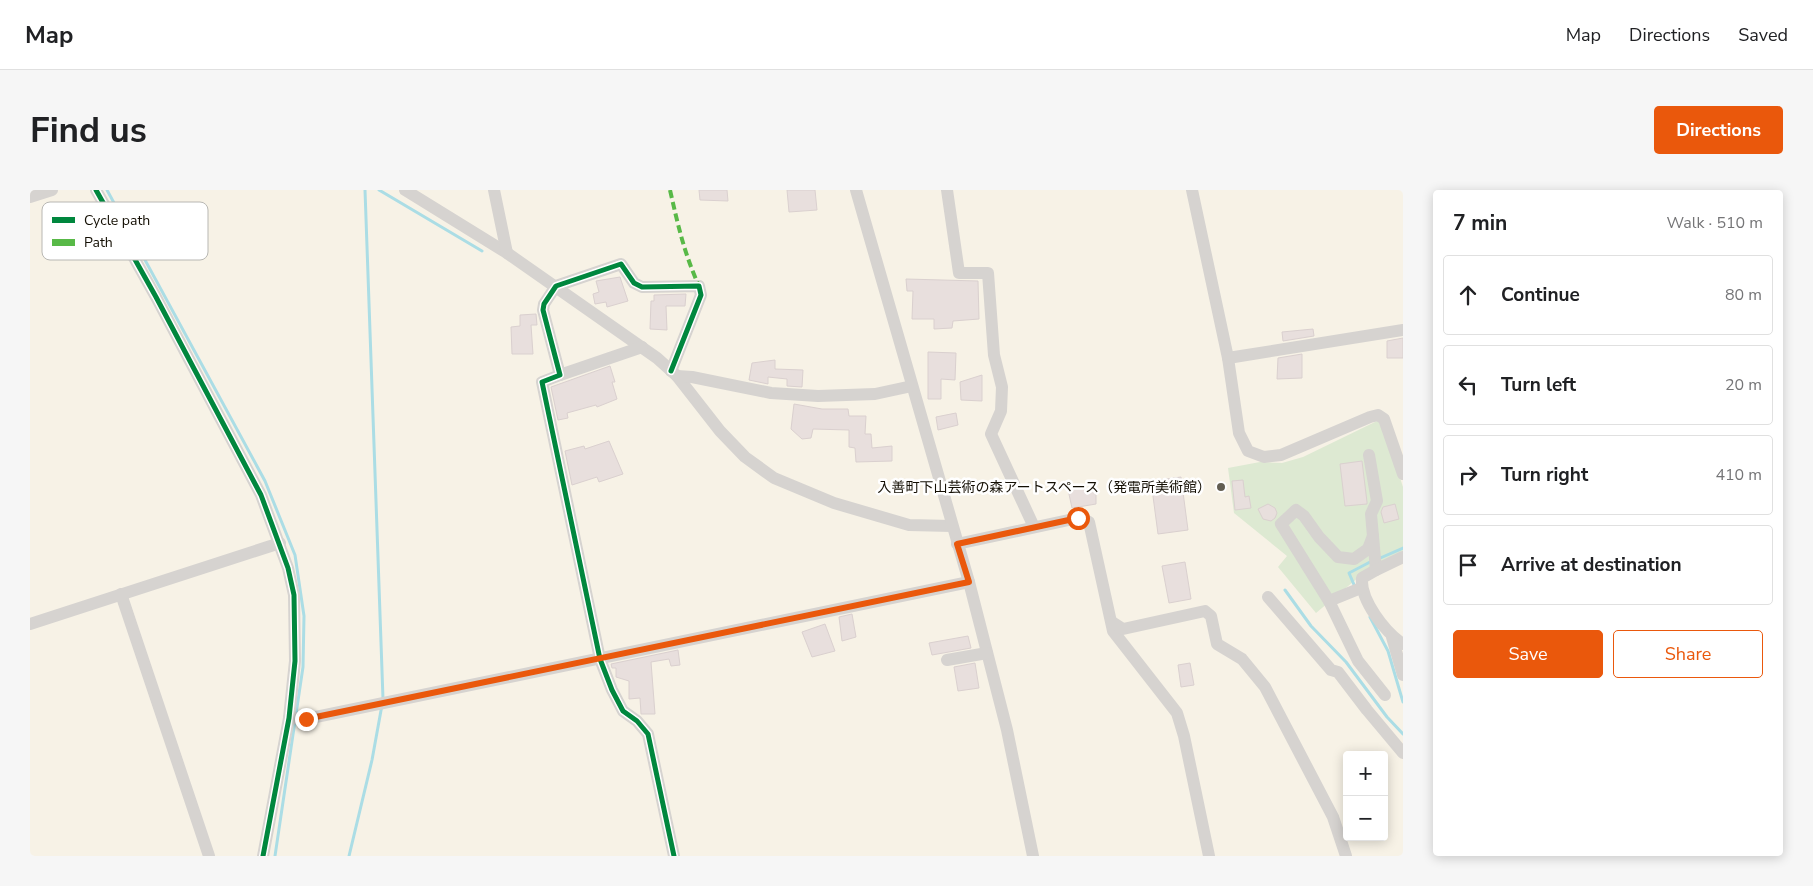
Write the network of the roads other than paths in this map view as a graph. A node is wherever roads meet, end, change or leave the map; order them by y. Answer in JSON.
{"nodes":[{"id":1,"x":52,"y":190,"type":"edge"},
{"id":2,"x":96,"y":190,"type":"edge"},
{"id":3,"x":405,"y":190,"type":"edge"},
{"id":4,"x":494,"y":190,"type":"edge"},
{"id":5,"x":856,"y":190,"type":"edge"},
{"id":6,"x":947,"y":190,"type":"edge"},
{"id":7,"x":1192,"y":190,"type":"edge"},
{"id":8,"x":30,"y":197,"type":"edge"},
{"id":9,"x":103,"y":202,"type":"edge"},
{"id":10,"x":507,"y":253,"type":"junction"},
{"id":11,"x":135,"y":260,"type":"edge"},
{"id":12,"x":556,"y":286,"type":"junction"},
{"id":13,"x":1403,"y":330,"type":"edge"},
{"id":14,"x":642,"y":347,"type":"junction"},
{"id":15,"x":1228,"y":358,"type":"junction"},
{"id":16,"x":674,"y":374,"type":"junction"},
{"id":17,"x":560,"y":375,"type":"junction"},
{"id":18,"x":912,"y":386,"type":"junction"},
{"id":19,"x":1369,"y":455,"type":"dead end"},
{"id":20,"x":1403,"y":474,"type":"edge"},
{"id":21,"x":952,"y":526,"type":"junction"},
{"id":22,"x":1034,"y":527,"type":"junction"},
{"id":23,"x":1373,"y":536,"type":"junction"},
{"id":24,"x":280,"y":543,"type":"junction"},
{"id":25,"x":957,"y":544,"type":"junction"},
{"id":26,"x":1403,"y":557,"type":"edge"},
{"id":27,"x":1376,"y":570,"type":"junction"},
{"id":28,"x":969,"y":582,"type":"junction"},
{"id":29,"x":1361,"y":588,"type":"junction"},
{"id":30,"x":121,"y":594,"type":"junction"},
{"id":31,"x":1268,"y":597,"type":"dead end"},
{"id":32,"x":1328,"y":601,"type":"junction"},
{"id":33,"x":1112,"y":622,"type":"junction"},
{"id":34,"x":30,"y":624,"type":"edge"},
{"id":35,"x":1398,"y":640,"type":"edge"},
{"id":36,"x":987,"y":653,"type":"junction"},
{"id":37,"x":600,"y":659,"type":"junction"},
{"id":38,"x":947,"y":660,"type":"dead end"},
{"id":39,"x":1403,"y":675,"type":"edge"},
{"id":40,"x":1385,"y":695,"type":"dead end"},
{"id":41,"x":289,"y":718,"type":"junction"},
{"id":42,"x":1403,"y":754,"type":"edge"},
{"id":43,"x":209,"y":856,"type":"edge"},
{"id":44,"x":263,"y":856,"type":"edge"},
{"id":45,"x":674,"y":856,"type":"edge"},
{"id":46,"x":1033,"y":856,"type":"edge"},
{"id":47,"x":1209,"y":856,"type":"edge"},
{"id":48,"x":1346,"y":856,"type":"edge"}],
"edges":[{"from":1,"to":8,"type":"street"},
{"from":2,"to":9,"type":"street"},
{"from":3,"to":10,"type":"street"},
{"from":4,"to":10,"type":"street"},
{"from":5,"to":18,"type":"street"},
{"from":6,"to":22,"type":"street"},
{"from":7,"to":15,"type":"street"},
{"from":10,"to":12,"type":"street"},
{"from":11,"to":24,"type":"street"},
{"from":12,"to":14,"type":"street"},
{"from":12,"to":16,"type":"street"},
{"from":12,"to":17,"type":"street"},
{"from":13,"to":15,"type":"street"},
{"from":14,"to":16,"type":"street"},
{"from":14,"to":17,"type":"street"},
{"from":15,"to":20,"type":"street"},
{"from":16,"to":18,"type":"street"},
{"from":16,"to":21,"type":"street"},
{"from":17,"to":37,"type":"street"},
{"from":18,"to":21,"type":"street"},
{"from":19,"to":23,"type":"street"},
{"from":21,"to":25,"type":"street"},
{"from":22,"to":25,"type":"street"},
{"from":22,"to":33,"type":"street"},
{"from":23,"to":27,"type":"street"},
{"from":23,"to":32,"type":"street"},
{"from":24,"to":30,"type":"street"},
{"from":24,"to":41,"type":"street"},
{"from":25,"to":28,"type":"street"},
{"from":26,"to":27,"type":"street"},
{"from":27,"to":29,"type":"street"},
{"from":28,"to":36,"type":"street"},
{"from":28,"to":37,"type":"street"},
{"from":29,"to":32,"type":"street"},
{"from":29,"to":35,"type":"street"},
{"from":30,"to":34,"type":"street"},
{"from":30,"to":43,"type":"street"},
{"from":31,"to":42,"type":"street"},
{"from":32,"to":40,"type":"street"},
{"from":33,"to":47,"type":"street"},
{"from":33,"to":48,"type":"street"},
{"from":35,"to":39,"type":"street"},
{"from":36,"to":38,"type":"street"},
{"from":36,"to":46,"type":"street"},
{"from":37,"to":41,"type":"street"},
{"from":37,"to":45,"type":"street"},
{"from":41,"to":44,"type":"street"}]}
